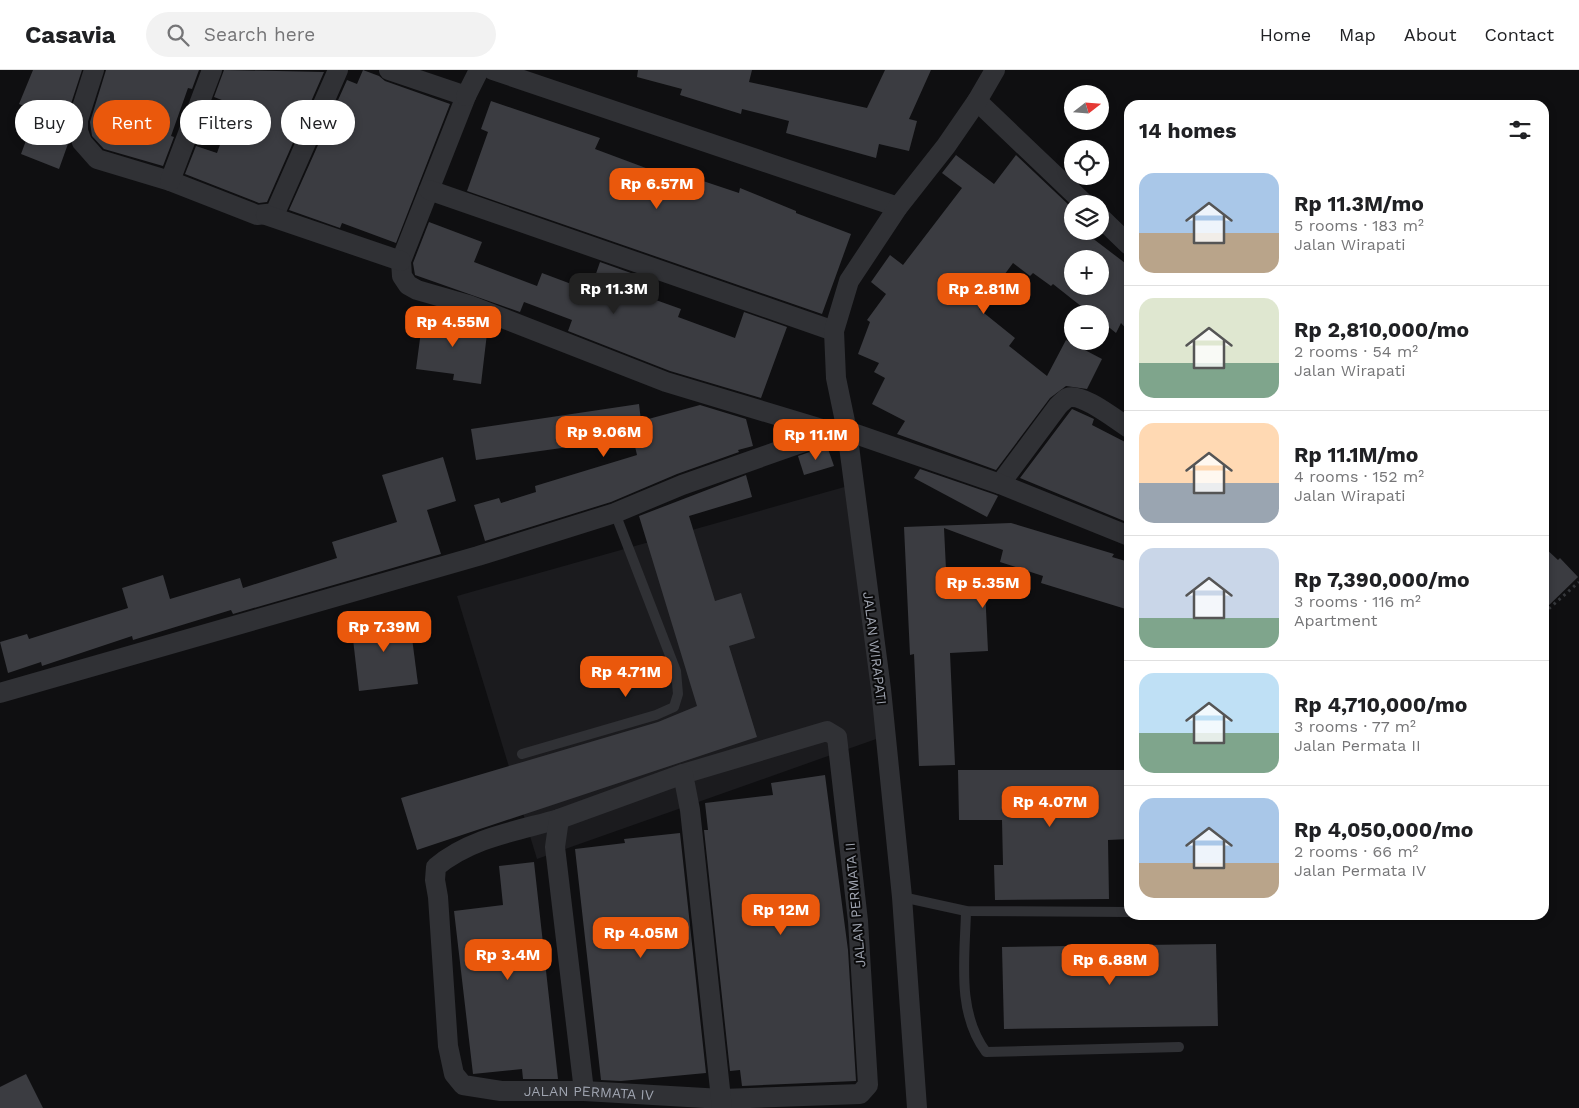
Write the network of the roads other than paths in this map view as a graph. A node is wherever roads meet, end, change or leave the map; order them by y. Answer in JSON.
{"nodes":[{"id":1,"x":94,"y":70,"type":"edge"},
{"id":2,"x":212,"y":70,"type":"edge"},
{"id":3,"x":338,"y":70,"type":"edge"},
{"id":4,"x":389,"y":70,"type":"edge"},
{"id":5,"x":479,"y":70,"type":"edge"},
{"id":6,"x":493,"y":70,"type":"edge"},
{"id":7,"x":995,"y":70,"type":"edge"},
{"id":8,"x":466,"y":96,"type":"junction"},
{"id":9,"x":977,"y":101,"type":"junction"},
{"id":10,"x":170,"y":182,"type":"junction"},
{"id":11,"x":429,"y":190,"type":"junction"},
{"id":12,"x":1076,"y":195,"type":"edge"},
{"id":13,"x":898,"y":207,"type":"junction"},
{"id":14,"x":266,"y":215,"type":"junction"},
{"id":15,"x":1109,"y":226,"type":"edge"},
{"id":16,"x":1124,"y":240,"type":"edge"},
{"id":17,"x":401,"y":261,"type":"junction"},
{"id":18,"x":834,"y":331,"type":"junction"},
{"id":19,"x":1124,"y":425,"type":"edge"},
{"id":20,"x":840,"y":431,"type":"junction"},
{"id":21,"x":1000,"y":484,"type":"junction"},
{"id":22,"x":615,"y":513,"type":"junction"},
{"id":23,"x":1124,"y":534,"type":"edge"},
{"id":24,"x":0,"y":693,"type":"edge"},
{"id":25,"x":522,"y":754,"type":"dead end"},
{"id":26,"x":683,"y":774,"type":"junction"},
{"id":27,"x":559,"y":819,"type":"junction"},
{"id":28,"x":902,"y":897,"type":"junction"},
{"id":29,"x":966,"y":911,"type":"junction"},
{"id":30,"x":1124,"y":912,"type":"edge"},
{"id":31,"x":1178,"y":1047,"type":"dead end"},
{"id":32,"x":584,"y":1091,"type":"junction"},
{"id":33,"x":722,"y":1104,"type":"edge"},
{"id":34,"x":917,"y":1108,"type":"edge"}],
"edges":[{"from":1,"to":10,"type":"street"},
{"from":2,"to":10,"type":"street"},
{"from":3,"to":14,"type":"street"},
{"from":4,"to":8,"type":"street"},
{"from":5,"to":8,"type":"street"},
{"from":6,"to":13,"type":"street"},
{"from":7,"to":9,"type":"street","name":"JALAN WIRAPATI"},
{"from":8,"to":11,"type":"street"},
{"from":9,"to":12,"type":"street"},
{"from":9,"to":13,"type":"street","name":"JALAN WIRAPATI"},
{"from":10,"to":14,"type":"street"},
{"from":11,"to":17,"type":"street"},
{"from":11,"to":18,"type":"street"},
{"from":13,"to":18,"type":"street","name":"JALAN WIRAPATI"},
{"from":14,"to":17,"type":"street"},
{"from":15,"to":16,"type":"street"},
{"from":17,"to":20,"type":"street"},
{"from":18,"to":20,"type":"street","name":"JALAN WIRAPATI"},
{"from":19,"to":21,"type":"street"},
{"from":20,"to":21,"type":"street"},
{"from":20,"to":22,"type":"street"},
{"from":20,"to":28,"type":"street","name":"JALAN WIRAPATI"},
{"from":21,"to":23,"type":"street"},
{"from":22,"to":24,"type":"street"},
{"from":22,"to":25,"type":"lane"},
{"from":26,"to":27,"type":"street"},
{"from":26,"to":33,"type":"street"},
{"from":26,"to":33,"type":"street","name":"JALAN PERMATA II"},
{"from":27,"to":32,"type":"street"},
{"from":27,"to":32,"type":"street","name":"JALAN PERMATA IV"},
{"from":28,"to":29,"type":"lane"},
{"from":28,"to":34,"type":"street","name":"JALAN WIRAPATI"},
{"from":29,"to":30,"type":"lane"},
{"from":29,"to":31,"type":"lane"},
{"from":32,"to":33,"type":"street","name":"JALAN PERMATA IV"}]}
